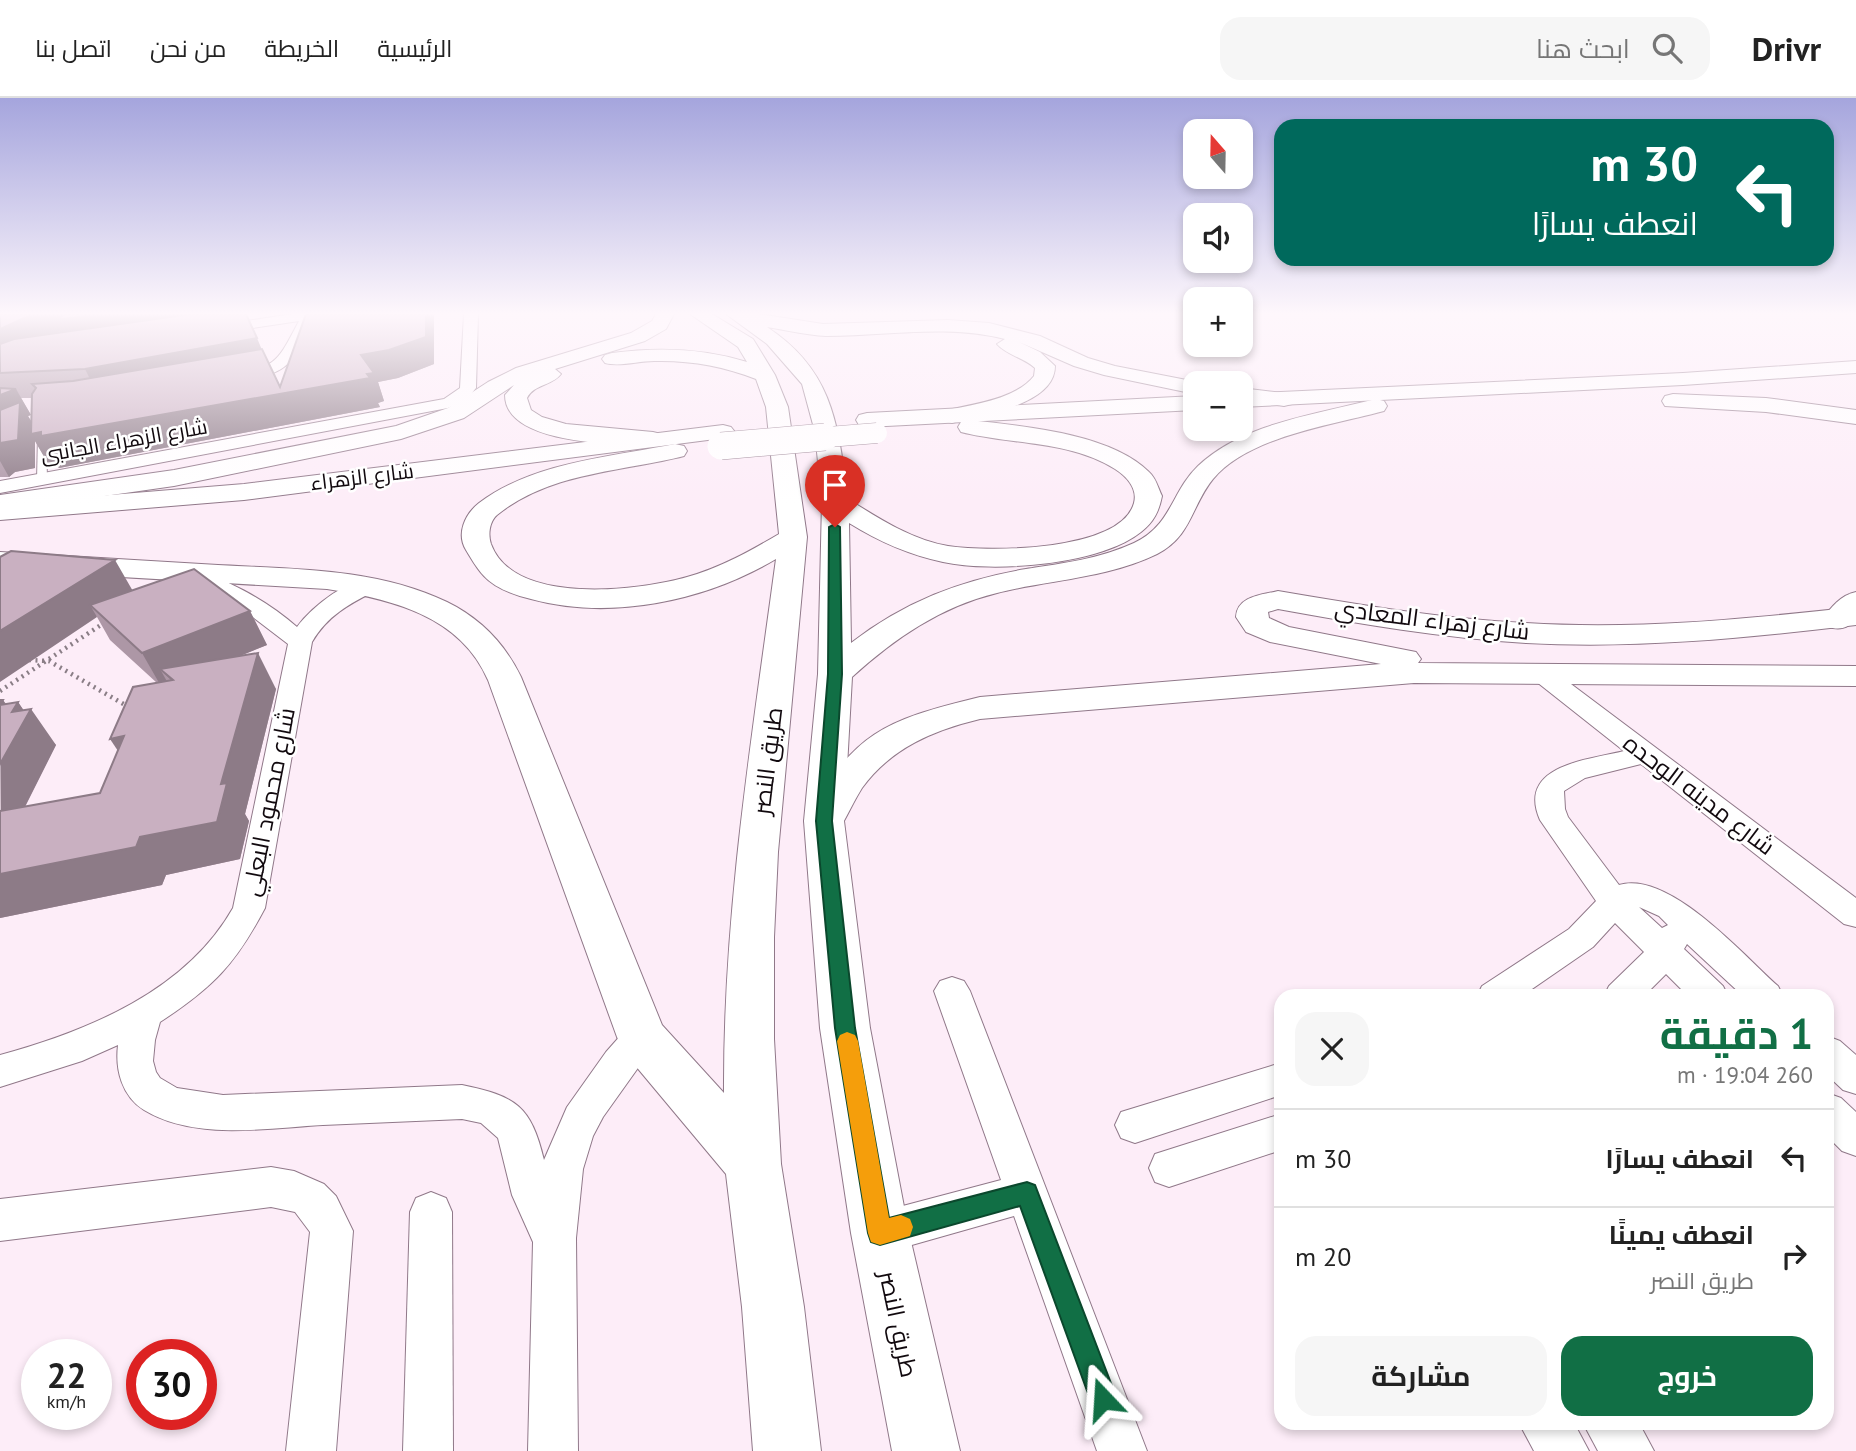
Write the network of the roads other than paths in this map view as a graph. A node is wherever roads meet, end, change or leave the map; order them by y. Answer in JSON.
{"nodes":[{"id":1,"x":244,"y":377,"type":"edge"},
{"id":2,"x":468,"y":377,"type":"edge"},
{"id":3,"x":513,"y":377,"type":"edge"},
{"id":4,"x":545,"y":377,"type":"edge"},
{"id":5,"x":766,"y":377,"type":"edge"},
{"id":6,"x":817,"y":377,"type":"edge"},
{"id":7,"x":1045,"y":377,"type":"edge"},
{"id":8,"x":1141,"y":377,"type":"edge"},
{"id":9,"x":1704,"y":377,"type":"edge"},
{"id":10,"x":225,"y":380,"type":"edge"},
{"id":11,"x":1856,"y":382,"type":"edge"},
{"id":12,"x":1183,"y":386,"type":"edge"},
{"id":13,"x":1253,"y":395,"type":"edge"},
{"id":14,"x":1587,"y":398,"type":"junction"},
{"id":15,"x":1284,"y":399,"type":"junction"},
{"id":16,"x":1253,"y":400,"type":"edge"},
{"id":17,"x":1183,"y":404,"type":"edge"},
{"id":18,"x":1376,"y":406,"type":"junction"},
{"id":19,"x":1253,"y":411,"type":"edge"},
{"id":20,"x":1183,"y":414,"type":"edge"},
{"id":21,"x":1856,"y":417,"type":"edge"},
{"id":22,"x":961,"y":421,"type":"junction"},
{"id":23,"x":38,"y":424,"type":"edge"},
{"id":24,"x":664,"y":445,"type":"junction"},
{"id":25,"x":42,"y":480,"type":"junction"},
{"id":26,"x":0,"y":487,"type":"edge"},
{"id":27,"x":835,"y":502,"type":"junction"},
{"id":28,"x":0,"y":503,"type":"edge"},
{"id":29,"x":0,"y":512,"type":"edge"},
{"id":30,"x":0,"y":526,"type":"edge"},
{"id":31,"x":793,"y":537,"type":"junction"},
{"id":32,"x":0,"y":561,"type":"edge"},
{"id":33,"x":182,"y":573,"type":"junction"},
{"id":34,"x":367,"y":586,"type":"junction"},
{"id":35,"x":1850,"y":612,"type":"edge"},
{"id":36,"x":300,"y":642,"type":"junction"},
{"id":37,"x":1476,"y":673,"type":"junction"},
{"id":38,"x":835,"y":674,"type":"junction"},
{"id":39,"x":1542,"y":674,"type":"junction"},
{"id":40,"x":1856,"y":676,"type":"edge"},
{"id":41,"x":1644,"y":754,"type":"junction"},
{"id":42,"x":824,"y":821,"type":"junction"},
{"id":43,"x":1615,"y":902,"type":"junction"},
{"id":44,"x":1856,"y":915,"type":"edge"},
{"id":45,"x":1685,"y":921,"type":"junction"},
{"id":46,"x":1665,"y":950,"type":"junction"},
{"id":47,"x":1504,"y":989,"type":"edge"},
{"id":48,"x":1628,"y":989,"type":"edge"},
{"id":49,"x":1704,"y":989,"type":"edge"},
{"id":50,"x":1758,"y":989,"type":"edge"},
{"id":51,"x":952,"y":991,"type":"dead end"},
{"id":52,"x":144,"y":1014,"type":"junction"},
{"id":53,"x":642,"y":1037,"type":"junction"},
{"id":54,"x":1834,"y":1058,"type":"edge"},
{"id":55,"x":0,"y":1072,"type":"edge"},
{"id":56,"x":1856,"y":1078,"type":"edge"},
{"id":57,"x":1274,"y":1081,"type":"edge"},
{"id":58,"x":1834,"y":1117,"type":"edge"},
{"id":59,"x":1135,"y":1125,"type":"dead end"},
{"id":60,"x":1274,"y":1134,"type":"edge"},
{"id":61,"x":1856,"y":1138,"type":"edge"},
{"id":62,"x":753,"y":1164,"type":"junction"},
{"id":63,"x":1170,"y":1168,"type":"dead end"},
{"id":64,"x":1027,"y":1193,"type":"junction"},
{"id":65,"x":431,"y":1212,"type":"dead end"},
{"id":66,"x":2,"y":1224,"type":"edge"},
{"id":67,"x":880,"y":1233,"type":"junction"},
{"id":68,"x":554,"y":1238,"type":"junction"},
{"id":69,"x":1549,"y":1430,"type":"edge"},
{"id":70,"x":1613,"y":1430,"type":"edge"},
{"id":71,"x":311,"y":1451,"type":"edge"},
{"id":72,"x":428,"y":1451,"type":"edge"},
{"id":73,"x":553,"y":1451,"type":"edge"},
{"id":74,"x":788,"y":1451,"type":"edge"},
{"id":75,"x":926,"y":1451,"type":"edge"},
{"id":76,"x":1122,"y":1451,"type":"edge"},
{"id":77,"x":1564,"y":1451,"type":"edge"},
{"id":78,"x":1629,"y":1451,"type":"edge"}],
"edges":[{"from":1,"to":10,"type":"street"},
{"from":2,"to":25,"type":"street","name":"شارع الزهراء الجانبى"},
{"from":3,"to":28,"type":"main road"},
{"from":4,"to":24,"type":"main road"},
{"from":5,"to":31,"type":"main road","name":"طريق النصر"},
{"from":6,"to":27,"type":"main road","name":"طريق النصر"},
{"from":7,"to":22,"type":"main road"},
{"from":8,"to":12,"type":"main road"},
{"from":9,"to":15,"type":"main road"},
{"from":11,"to":14,"type":"main road"},
{"from":13,"to":15,"type":"main road"},
{"from":14,"to":18,"type":"main road"},
{"from":14,"to":21,"type":"main road"},
{"from":15,"to":16,"type":"main road"},
{"from":17,"to":22,"type":"main road"},
{"from":18,"to":19,"type":"main road"},
{"from":18,"to":38,"type":"main road"},
{"from":20,"to":22,"type":"main road"},
{"from":22,"to":24,"type":"main road","name":"شارع الزهراء","bridge":true},
{"from":22,"to":27,"type":"main road"},
{"from":23,"to":25,"type":"lane"},
{"from":24,"to":29,"type":"main road","name":"شارع الزهراء"},
{"from":24,"to":30,"type":"main road","name":"شارع الزهراء"},
{"from":24,"to":31,"type":"main road"},
{"from":25,"to":26,"type":"street","name":"شارع الزهراء الجانبى"},
{"from":27,"to":38,"type":"main road","name":"طريق النصر"},
{"from":31,"to":62,"type":"main road","name":"طريق النصر"},
{"from":32,"to":33,"type":"main road"},
{"from":33,"to":34,"type":"main road"},
{"from":33,"to":36,"type":"street"},
{"from":34,"to":36,"type":"street","name":"شارع محمود البعلي"},
{"from":34,"to":53,"type":"main road"},
{"from":35,"to":37,"type":"main road","name":"شارع زهراء المعادي"},
{"from":36,"to":52,"type":"street","name":"شارع محمود البعلي"},
{"from":37,"to":39,"type":"main road","name":"شارع زهراء المعادي"},
{"from":37,"to":42,"type":"main road","name":"شارع زهراء المعادي"},
{"from":38,"to":42,"type":"main road","name":"طريق النصر"},
{"from":39,"to":40,"type":"main road","name":"شارع زهراء المعادي"},
{"from":39,"to":41,"type":"street","name":"شارع مدينه الوحده"},
{"from":41,"to":43,"type":"street"},
{"from":41,"to":44,"type":"street","name":"شارع مدينه الوحده"},
{"from":42,"to":67,"type":"main road","name":"طريق النصر"},
{"from":43,"to":45,"type":"street"},
{"from":43,"to":46,"type":"street"},
{"from":43,"to":47,"type":"street"},
{"from":45,"to":46,"type":"street"},
{"from":45,"to":50,"type":"street"},
{"from":46,"to":48,"type":"street"},
{"from":46,"to":49,"type":"street"},
{"from":51,"to":64,"type":"street"},
{"from":52,"to":55,"type":"street","name":"شارع محمود البعلي"},
{"from":52,"to":68,"type":"street"},
{"from":53,"to":62,"type":"main road"},
{"from":53,"to":68,"type":"street"},
{"from":54,"to":56,"type":"street"},
{"from":57,"to":59,"type":"street"},
{"from":58,"to":61,"type":"street"},
{"from":60,"to":63,"type":"street"},
{"from":62,"to":74,"type":"main road","name":"طريق النصر"},
{"from":64,"to":67,"type":"street"},
{"from":64,"to":76,"type":"street"},
{"from":65,"to":72,"type":"street"},
{"from":66,"to":71,"type":"street"},
{"from":67,"to":75,"type":"main road","name":"طريق النصر"},
{"from":68,"to":73,"type":"street"},
{"from":69,"to":77,"type":"street"},
{"from":70,"to":78,"type":"street"}]}
